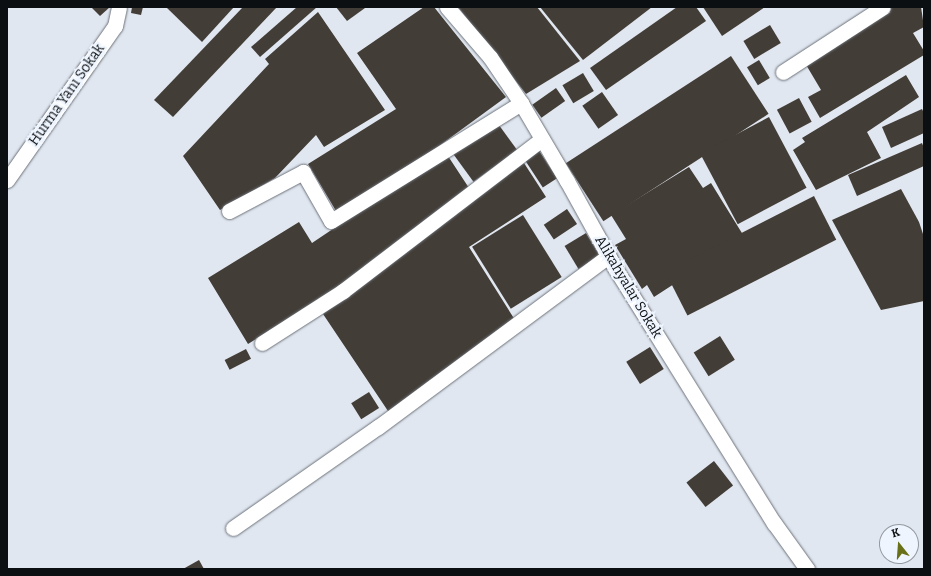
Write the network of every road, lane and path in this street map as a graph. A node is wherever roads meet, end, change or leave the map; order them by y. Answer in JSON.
{"nodes":[{"id":1,"x":119,"y":7,"type":"edge"},
{"id":2,"x":447,"y":7,"type":"edge"},
{"id":3,"x":884,"y":7,"type":"edge"},
{"id":4,"x":784,"y":72,"type":"dead end"},
{"id":5,"x":521,"y":103,"type":"junction"},
{"id":6,"x":542,"y":139,"type":"junction"},
{"id":7,"x":7,"y":180,"type":"edge"},
{"id":8,"x":229,"y":211,"type":"dead end"},
{"id":9,"x":608,"y":256,"type":"junction"},
{"id":10,"x":262,"y":343,"type":"dead end"},
{"id":11,"x":232,"y":528,"type":"dead end"},
{"id":12,"x":807,"y":569,"type":"edge"}],
"edges":[{"from":1,"to":7,"type":"street","name":"Hurma Yanı Sokak"},
{"from":2,"to":5,"type":"street","name":"Alikahyalar Sokak"},
{"from":3,"to":4,"type":"street"},
{"from":5,"to":6,"type":"street","name":"Alikahyalar Sokak"},
{"from":5,"to":8,"type":"street"},
{"from":6,"to":9,"type":"street","name":"Alikahyalar Sokak"},
{"from":6,"to":10,"type":"street"},
{"from":9,"to":11,"type":"street"},
{"from":9,"to":12,"type":"street","name":"Alikahyalar Sokak"}]}
